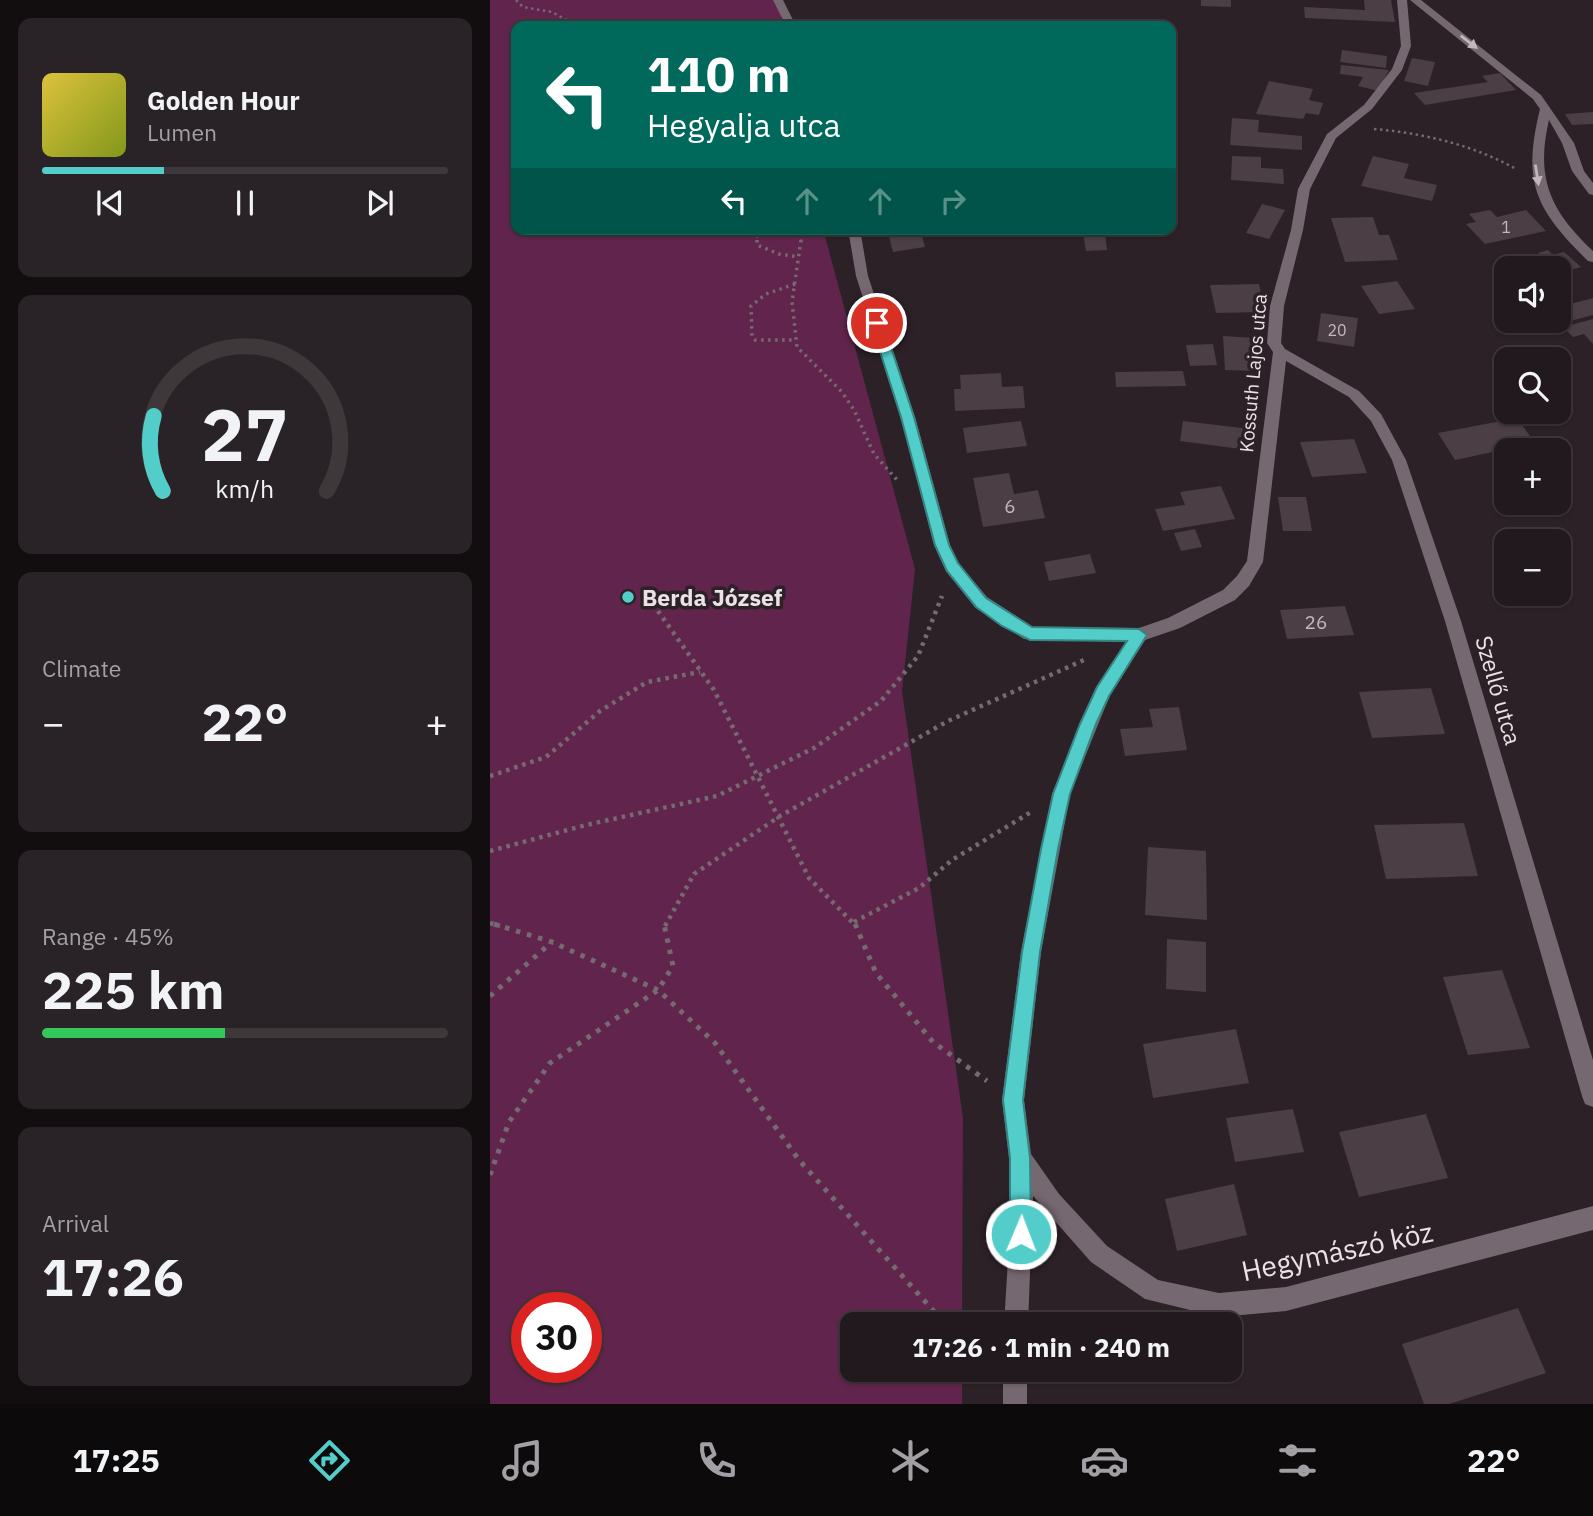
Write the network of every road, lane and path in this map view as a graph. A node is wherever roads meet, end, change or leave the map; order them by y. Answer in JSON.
{"nodes":[{"id":1,"x":516,"y":0,"type":"edge"},
{"id":2,"x":778,"y":0,"type":"edge"},
{"id":3,"x":1402,"y":0,"type":"edge"},
{"id":4,"x":1415,"y":0,"type":"edge"},
{"id":5,"x":568,"y":21,"type":"edge"},
{"id":6,"x":788,"y":21,"type":"edge"},
{"id":7,"x":1546,"y":108,"type":"junction"},
{"id":8,"x":1370,"y":129,"type":"dead end"},
{"id":9,"x":1536,"y":182,"type":"junction"},
{"id":10,"x":1593,"y":191,"type":"edge"},
{"id":11,"x":757,"y":235,"type":"edge"},
{"id":12,"x":802,"y":235,"type":"edge"},
{"id":13,"x":855,"y":235,"type":"edge"},
{"id":14,"x":799,"y":257,"type":"junction"},
{"id":15,"x":1593,"y":258,"type":"edge"},
{"id":16,"x":795,"y":283,"type":"junction"},
{"id":17,"x":795,"y":340,"type":"junction"},
{"id":18,"x":1280,"y":352,"type":"junction"},
{"id":19,"x":901,"y":488,"type":"dead end"},
{"id":20,"x":948,"y":557,"type":"junction"},
{"id":21,"x":653,"y":604,"type":"dead end"},
{"id":22,"x":1139,"y":635,"type":"junction"},
{"id":23,"x":1089,"y":657,"type":"dead end"},
{"id":24,"x":700,"y":672,"type":"junction"},
{"id":25,"x":490,"y":776,"type":"edge"},
{"id":26,"x":759,"y":776,"type":"junction"},
{"id":27,"x":1061,"y":794,"type":"junction"},
{"id":28,"x":780,"y":816,"type":"junction"},
{"id":29,"x":490,"y":851,"type":"edge"},
{"id":30,"x":853,"y":922,"type":"junction"},
{"id":31,"x":490,"y":923,"type":"edge"},
{"id":32,"x":552,"y":942,"type":"junction"},
{"id":33,"x":658,"y":990,"type":"junction"},
{"id":34,"x":490,"y":996,"type":"edge"},
{"id":35,"x":1593,"y":1096,"type":"edge"},
{"id":36,"x":1013,"y":1100,"type":"junction"},
{"id":37,"x":1020,"y":1158,"type":"junction"},
{"id":38,"x":490,"y":1175,"type":"edge"},
{"id":39,"x":1593,"y":1218,"type":"edge"},
{"id":40,"x":934,"y":1312,"type":"edge"},
{"id":41,"x":1017,"y":1312,"type":"edge"},
{"id":42,"x":1015,"y":1382,"type":"edge"},
{"id":43,"x":1015,"y":1404,"type":"edge"}],
"edges":[{"from":1,"to":5,"type":"path"},
{"from":2,"to":6,"type":"street"},
{"from":3,"to":18,"type":"street","name":"Kossuth Lajos utca"},
{"from":4,"to":7,"type":"street","one_way":true},
{"from":7,"to":9,"type":"street","one_way":true},
{"from":7,"to":10,"type":"street"},
{"from":8,"to":9,"type":"path"},
{"from":9,"to":15,"type":"street"},
{"from":11,"to":14,"type":"path"},
{"from":12,"to":14,"type":"path"},
{"from":13,"to":20,"type":"street","name":"Kossuth Lajos utca"},
{"from":14,"to":16,"type":"path"},
{"from":16,"to":17,"type":"path"},
{"from":16,"to":17,"type":"path"},
{"from":17,"to":19,"type":"path"},
{"from":18,"to":22,"type":"street","name":"Kossuth Lajos utca"},
{"from":18,"to":35,"type":"street","name":"Szellő utca"},
{"from":20,"to":22,"type":"street","name":"Kossuth Lajos utca"},
{"from":20,"to":26,"type":"path"},
{"from":21,"to":24,"type":"path"},
{"from":22,"to":27,"type":"street"},
{"from":23,"to":28,"type":"path"},
{"from":24,"to":25,"type":"path"},
{"from":24,"to":26,"type":"path"},
{"from":26,"to":28,"type":"path"},
{"from":26,"to":29,"type":"path"},
{"from":27,"to":30,"type":"path"},
{"from":27,"to":36,"type":"street"},
{"from":28,"to":30,"type":"path"},
{"from":28,"to":33,"type":"path"},
{"from":30,"to":36,"type":"path"},
{"from":31,"to":32,"type":"path"},
{"from":32,"to":33,"type":"path"},
{"from":32,"to":34,"type":"path"},
{"from":33,"to":38,"type":"path"},
{"from":33,"to":40,"type":"path"},
{"from":36,"to":37,"type":"street"},
{"from":37,"to":39,"type":"street","name":"Hegymászó köz"},
{"from":37,"to":41,"type":"street"},
{"from":42,"to":43,"type":"street"}]}
